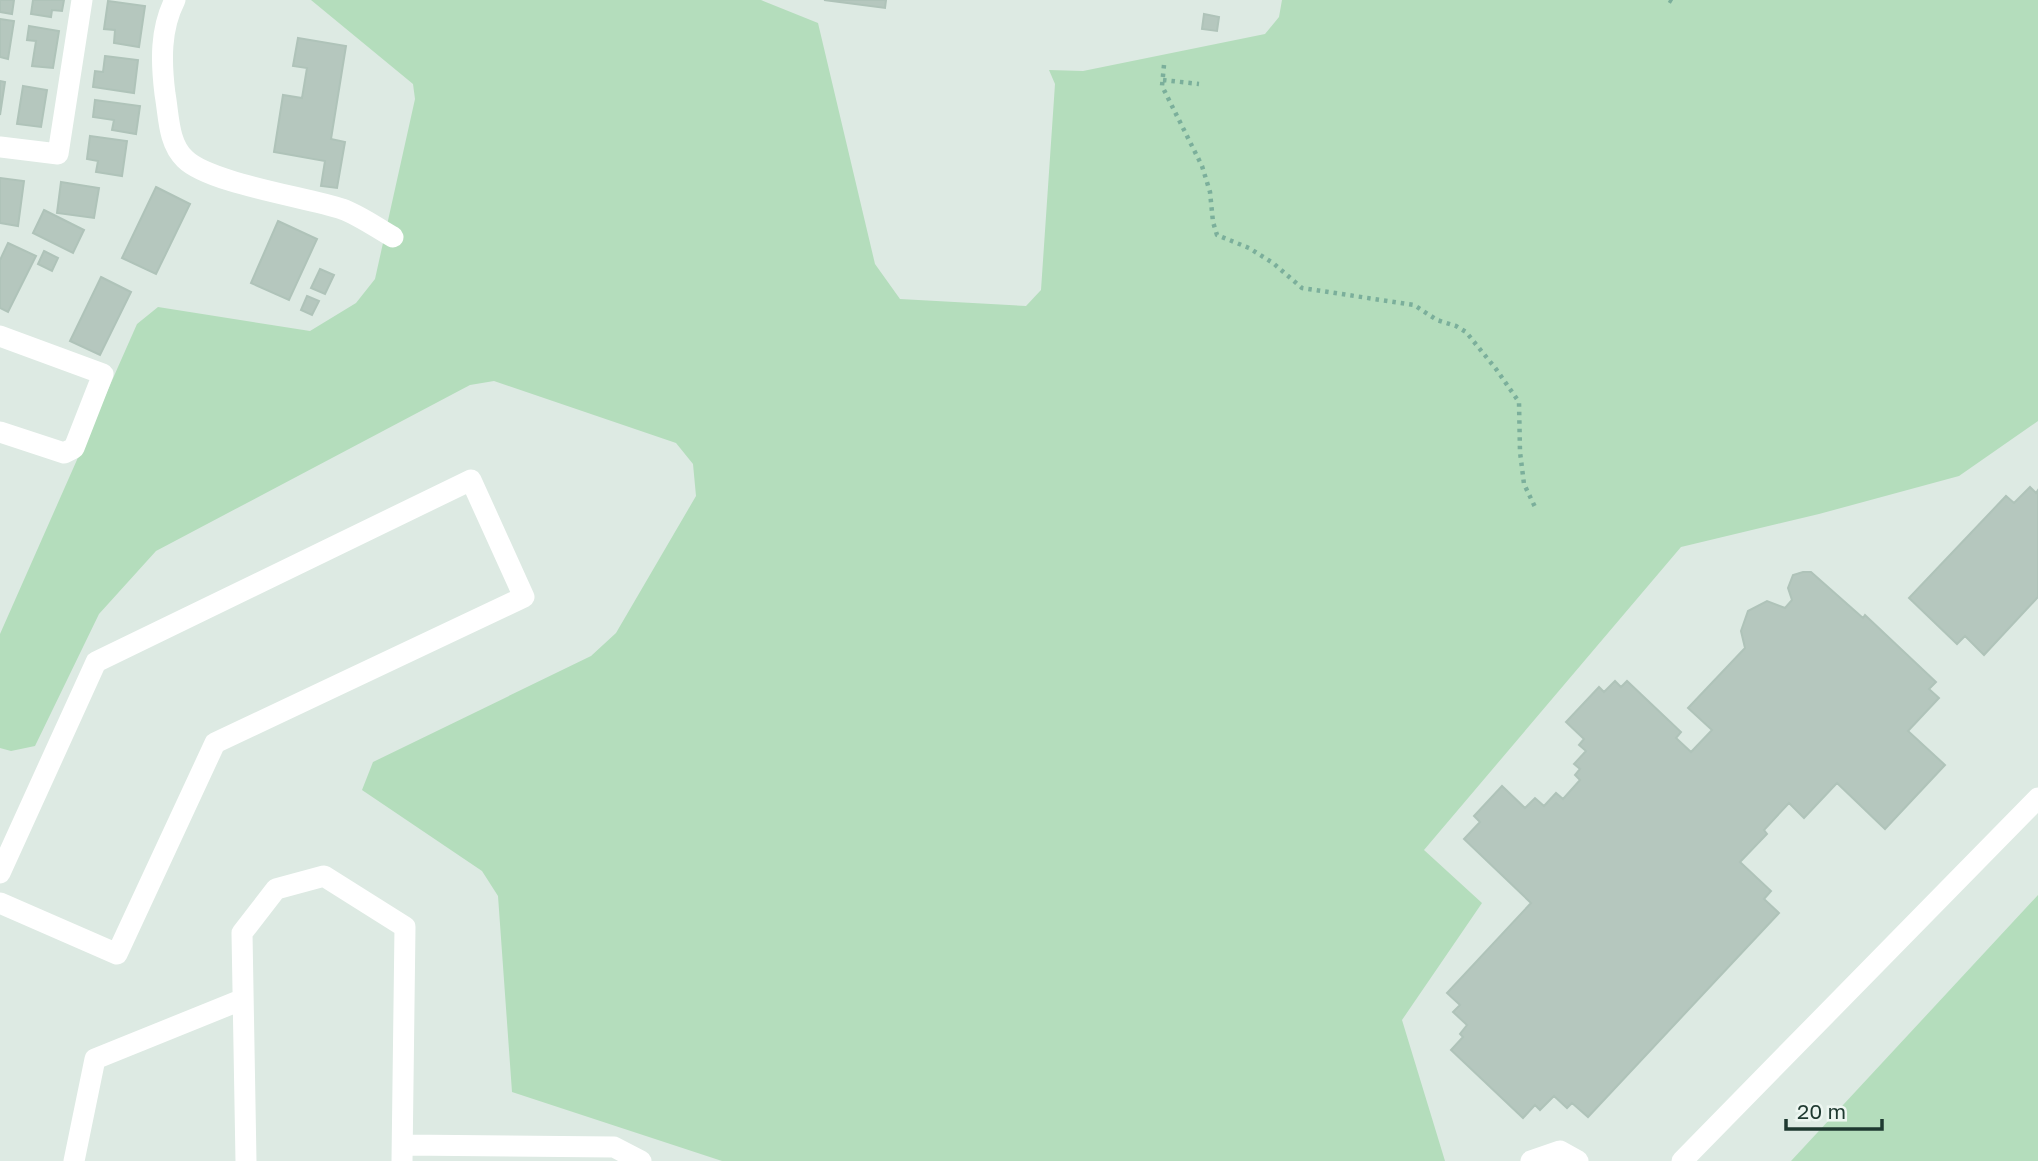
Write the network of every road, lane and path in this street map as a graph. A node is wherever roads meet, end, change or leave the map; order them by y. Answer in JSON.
{"nodes":[{"id":1,"x":82,"y":0,"type":"edge"},
{"id":2,"x":175,"y":0,"type":"edge"},
{"id":3,"x":1164,"y":65,"type":"dead end"},
{"id":4,"x":1163,"y":80,"type":"junction"},
{"id":5,"x":1199,"y":84,"type":"dead end"},
{"id":6,"x":0,"y":147,"type":"edge"},
{"id":7,"x":393,"y":237,"type":"dead end"},
{"id":8,"x":0,"y":336,"type":"edge"},
{"id":9,"x":0,"y":432,"type":"edge"},
{"id":10,"x":1535,"y":507,"type":"dead end"},
{"id":11,"x":2038,"y":799,"type":"edge"},
{"id":12,"x":0,"y":873,"type":"edge"},
{"id":13,"x":0,"y":904,"type":"edge"},
{"id":14,"x":241,"y":1000,"type":"junction"},
{"id":15,"x":403,"y":1153,"type":"edge"},
{"id":16,"x":558,"y":1154,"type":"edge"},
{"id":17,"x":74,"y":1161,"type":"edge"},
{"id":18,"x":246,"y":1161,"type":"edge"},
{"id":19,"x":641,"y":1161,"type":"edge"},
{"id":20,"x":1531,"y":1161,"type":"edge"},
{"id":21,"x":1578,"y":1161,"type":"edge"},
{"id":22,"x":1682,"y":1161,"type":"edge"}],
"edges":[{"from":1,"to":6,"type":"street"},
{"from":2,"to":7,"type":"street"},
{"from":3,"to":4,"type":"path"},
{"from":4,"to":5,"type":"path"},
{"from":4,"to":10,"type":"path"},
{"from":8,"to":9,"type":"street"},
{"from":11,"to":22,"type":"street"},
{"from":12,"to":13,"type":"street"},
{"from":14,"to":15,"type":"street"},
{"from":14,"to":17,"type":"street"},
{"from":14,"to":18,"type":"street"},
{"from":15,"to":16,"type":"street"},
{"from":16,"to":19,"type":"street"},
{"from":20,"to":21,"type":"street"}]}
